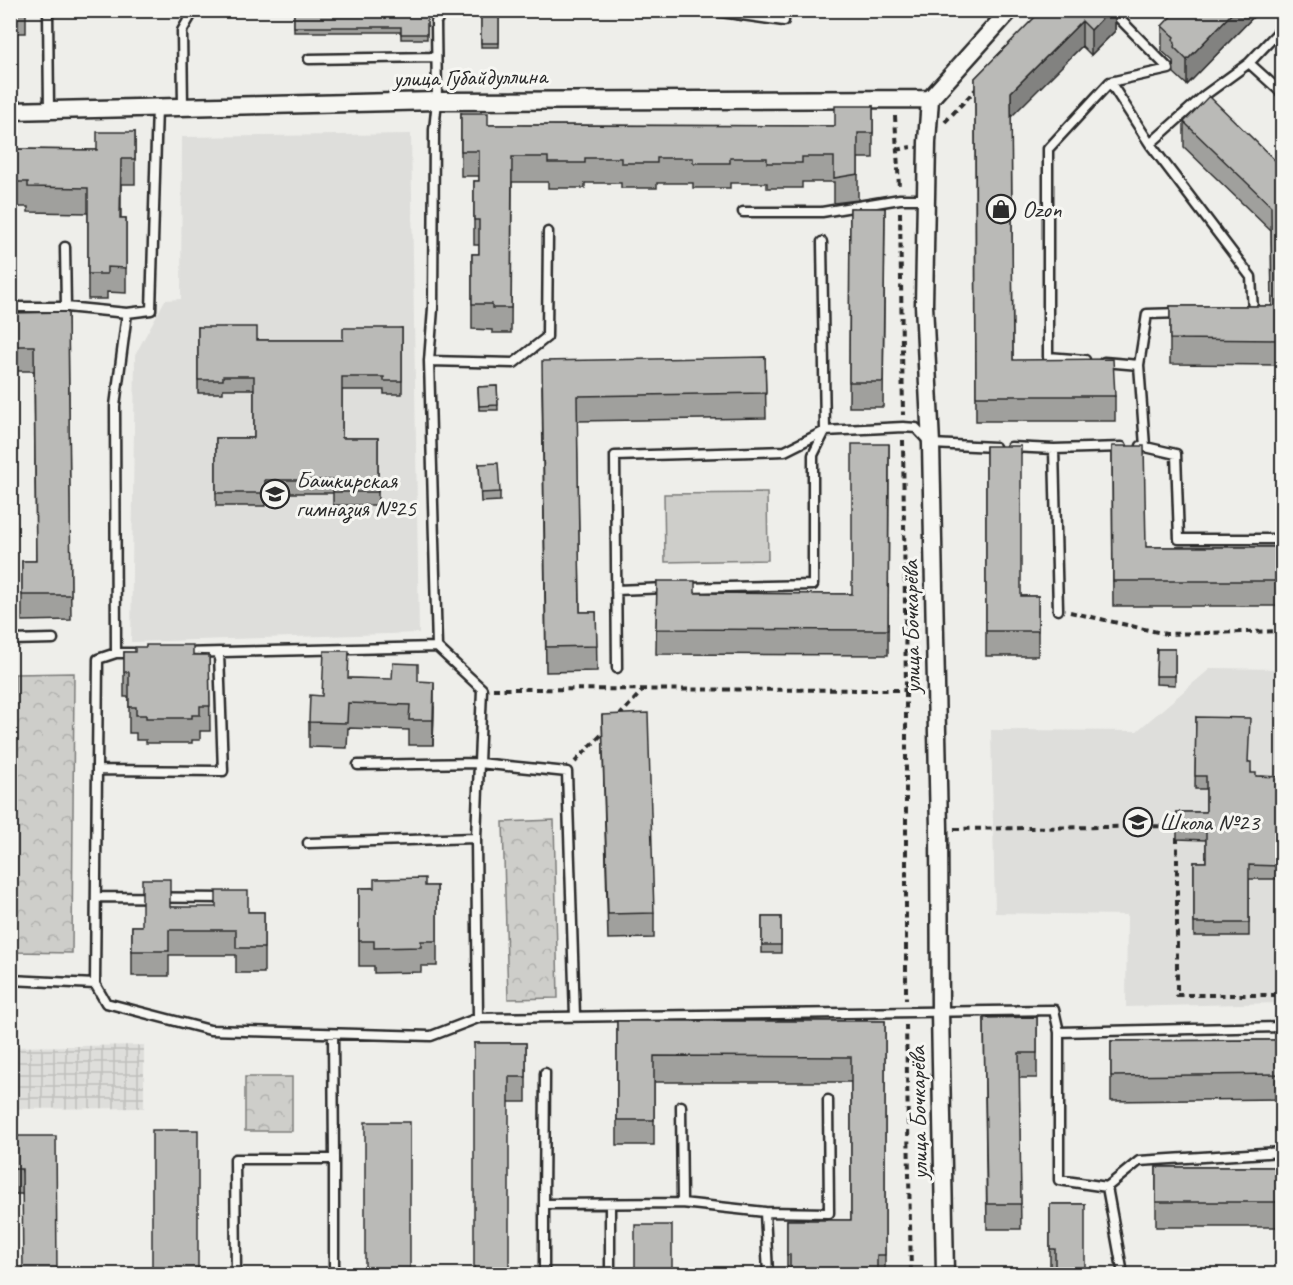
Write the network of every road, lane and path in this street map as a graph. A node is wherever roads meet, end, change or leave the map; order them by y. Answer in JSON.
{"nodes":[{"id":1,"x":48,"y":10,"type":"edge"},
{"id":2,"x":194,"y":10,"type":"edge"},
{"id":3,"x":443,"y":10,"type":"edge"},
{"id":4,"x":707,"y":10,"type":"edge"},
{"id":5,"x":784,"y":10,"type":"edge"},
{"id":6,"x":1011,"y":10,"type":"edge"},
{"id":7,"x":1112,"y":10,"type":"edge"},
{"id":8,"x":1282,"y":28,"type":"edge"},
{"id":9,"x":436,"y":57,"type":"junction"},
{"id":10,"x":309,"y":59,"type":"dead end"},
{"id":11,"x":1249,"y":63,"type":"junction"},
{"id":12,"x":983,"y":82,"type":"edge"},
{"id":13,"x":1110,"y":82,"type":"junction"},
{"id":14,"x":1282,"y":93,"type":"edge"},
{"id":15,"x":930,"y":99,"type":"junction"},
{"id":16,"x":437,"y":101,"type":"junction"},
{"id":17,"x":183,"y":106,"type":"junction"},
{"id":18,"x":960,"y":106,"type":"dead end"},
{"id":19,"x":157,"y":107,"type":"junction"},
{"id":20,"x":10,"y":111,"type":"edge"},
{"id":21,"x":49,"y":111,"type":"junction"},
{"id":22,"x":1150,"y":144,"type":"junction"},
{"id":23,"x":897,"y":150,"type":"dead end"},
{"id":24,"x":900,"y":199,"type":"junction"},
{"id":25,"x":927,"y":199,"type":"junction"},
{"id":26,"x":743,"y":212,"type":"dead end"},
{"id":27,"x":548,"y":232,"type":"dead end"},
{"id":28,"x":822,"y":242,"type":"dead end"},
{"id":29,"x":65,"y":247,"type":"dead end"},
{"id":30,"x":10,"y":307,"type":"edge"},
{"id":31,"x":66,"y":307,"type":"junction"},
{"id":32,"x":1241,"y":312,"type":"edge"},
{"id":33,"x":128,"y":313,"type":"junction"},
{"id":34,"x":1194,"y":313,"type":"edge"},
{"id":35,"x":429,"y":361,"type":"junction"},
{"id":36,"x":1139,"y":365,"type":"junction"},
{"id":37,"x":903,"y":427,"type":"junction"},
{"id":38,"x":825,"y":431,"type":"junction"},
{"id":39,"x":931,"y":444,"type":"junction"},
{"id":40,"x":1145,"y":446,"type":"junction"},
{"id":41,"x":1054,"y":449,"type":"junction"},
{"id":42,"x":1282,"y":539,"type":"edge"},
{"id":43,"x":616,"y":590,"type":"junction"},
{"id":44,"x":1058,"y":610,"type":"joint"},
{"id":45,"x":1282,"y":631,"type":"edge"},
{"id":46,"x":53,"y":639,"type":"dead end"},
{"id":47,"x":10,"y":640,"type":"edge"},
{"id":48,"x":437,"y":646,"type":"junction"},
{"id":49,"x":116,"y":653,"type":"junction"},
{"id":50,"x":139,"y":653,"type":"edge"},
{"id":51,"x":173,"y":653,"type":"edge"},
{"id":52,"x":219,"y":653,"type":"junction"},
{"id":53,"x":616,"y":668,"type":"dead end"},
{"id":54,"x":482,"y":689,"type":"junction"},
{"id":55,"x":643,"y":690,"type":"junction"},
{"id":56,"x":906,"y":690,"type":"junction"},
{"id":57,"x":479,"y":763,"type":"junction"},
{"id":58,"x":358,"y":765,"type":"dead end"},
{"id":59,"x":97,"y":770,"type":"junction"},
{"id":60,"x":567,"y":772,"type":"junction"},
{"id":61,"x":939,"y":829,"type":"junction"},
{"id":62,"x":476,"y":838,"type":"junction"},
{"id":63,"x":309,"y":843,"type":"dead end"},
{"id":64,"x":96,"y":897,"type":"junction"},
{"id":65,"x":233,"y":898,"type":"edge"},
{"id":66,"x":10,"y":980,"type":"edge"},
{"id":67,"x":95,"y":984,"type":"junction"},
{"id":68,"x":1282,"y":995,"type":"edge"},
{"id":69,"x":906,"y":1011,"type":"junction"},
{"id":70,"x":940,"y":1011,"type":"junction"},
{"id":71,"x":575,"y":1016,"type":"junction"},
{"id":72,"x":478,"y":1018,"type":"junction"},
{"id":73,"x":1282,"y":1027,"type":"edge"},
{"id":74,"x":1059,"y":1032,"type":"junction"},
{"id":75,"x":333,"y":1034,"type":"junction"},
{"id":76,"x":545,"y":1073,"type":"dead end"},
{"id":77,"x":828,"y":1100,"type":"dead end"},
{"id":78,"x":681,"y":1106,"type":"dead end"},
{"id":79,"x":1282,"y":1153,"type":"edge"},
{"id":80,"x":334,"y":1159,"type":"junction"},
{"id":81,"x":1107,"y":1187,"type":"junction"},
{"id":82,"x":682,"y":1203,"type":"junction"},
{"id":83,"x":544,"y":1204,"type":"junction"},
{"id":84,"x":609,"y":1204,"type":"junction"},
{"id":85,"x":765,"y":1212,"type":"junction"},
{"id":86,"x":236,"y":1275,"type":"edge"},
{"id":87,"x":334,"y":1275,"type":"edge"},
{"id":88,"x":544,"y":1275,"type":"edge"},
{"id":89,"x":610,"y":1275,"type":"edge"},
{"id":90,"x":768,"y":1275,"type":"edge"},
{"id":91,"x":911,"y":1275,"type":"edge"},
{"id":92,"x":945,"y":1275,"type":"edge"},
{"id":93,"x":1123,"y":1275,"type":"edge"}],
"edges":[{"from":1,"to":21,"type":"lane"},
{"from":2,"to":17,"type":"lane"},
{"from":3,"to":9,"type":"lane"},
{"from":4,"to":5,"type":"lane"},
{"from":6,"to":15,"type":"street"},
{"from":7,"to":13,"type":"lane"},
{"from":8,"to":11,"type":"lane"},
{"from":9,"to":10,"type":"lane"},
{"from":9,"to":16,"type":"lane"},
{"from":11,"to":14,"type":"lane"},
{"from":11,"to":22,"type":"lane"},
{"from":12,"to":18,"type":"path"},
{"from":13,"to":22,"type":"lane"},
{"from":13,"to":36,"type":"lane"},
{"from":15,"to":16,"type":"street","name":"улица Губайдуллина"},
{"from":15,"to":25,"type":"street","name":"улица Бочкарёва"},
{"from":16,"to":17,"type":"street","name":"улица Губайдуллина"},
{"from":16,"to":35,"type":"lane"},
{"from":17,"to":19,"type":"street","name":"улица Губайдуллина"},
{"from":19,"to":21,"type":"street","name":"улица Губайдуллина"},
{"from":19,"to":33,"type":"lane"},
{"from":20,"to":21,"type":"street","name":"улица Губайдуллина"},
{"from":22,"to":32,"type":"lane"},
{"from":23,"to":24,"type":"path"},
{"from":24,"to":25,"type":"lane"},
{"from":24,"to":26,"type":"lane"},
{"from":24,"to":37,"type":"path"},
{"from":25,"to":39,"type":"street","name":"улица Бочкарёва"},
{"from":27,"to":35,"type":"lane"},
{"from":28,"to":38,"type":"lane"},
{"from":29,"to":31,"type":"lane"},
{"from":30,"to":31,"type":"lane"},
{"from":31,"to":33,"type":"lane"},
{"from":33,"to":49,"type":"lane"},
{"from":34,"to":36,"type":"lane"},
{"from":35,"to":48,"type":"lane"},
{"from":36,"to":40,"type":"lane"},
{"from":37,"to":38,"type":"lane"},
{"from":37,"to":39,"type":"lane"},
{"from":37,"to":56,"type":"path"},
{"from":38,"to":43,"type":"lane"},
{"from":38,"to":43,"type":"lane"},
{"from":39,"to":41,"type":"lane"},
{"from":39,"to":61,"type":"street","name":"улица Бочкарёва"},
{"from":40,"to":41,"type":"lane"},
{"from":40,"to":42,"type":"lane"},
{"from":41,"to":44,"type":"lane"},
{"from":43,"to":53,"type":"lane"},
{"from":44,"to":45,"type":"path"},
{"from":46,"to":47,"type":"lane"},
{"from":48,"to":52,"type":"lane"},
{"from":48,"to":54,"type":"lane"},
{"from":49,"to":50,"type":"lane"},
{"from":49,"to":59,"type":"lane"},
{"from":51,"to":52,"type":"lane"},
{"from":52,"to":59,"type":"lane"},
{"from":54,"to":55,"type":"path"},
{"from":54,"to":57,"type":"lane"},
{"from":55,"to":56,"type":"path"},
{"from":55,"to":60,"type":"path"},
{"from":56,"to":69,"type":"path"},
{"from":57,"to":58,"type":"lane"},
{"from":57,"to":60,"type":"lane"},
{"from":57,"to":62,"type":"lane"},
{"from":59,"to":64,"type":"lane"},
{"from":60,"to":71,"type":"lane"},
{"from":61,"to":68,"type":"path"},
{"from":61,"to":70,"type":"street","name":"улица Бочкарёва"},
{"from":62,"to":63,"type":"lane"},
{"from":62,"to":72,"type":"lane"},
{"from":64,"to":65,"type":"lane"},
{"from":64,"to":67,"type":"lane"},
{"from":66,"to":67,"type":"lane"},
{"from":67,"to":75,"type":"lane"},
{"from":69,"to":70,"type":"lane"},
{"from":69,"to":71,"type":"lane"},
{"from":69,"to":91,"type":"path"},
{"from":70,"to":74,"type":"lane"},
{"from":70,"to":92,"type":"street","name":"улица Бочкарёва"},
{"from":71,"to":72,"type":"lane"},
{"from":72,"to":75,"type":"lane"},
{"from":73,"to":74,"type":"lane"},
{"from":74,"to":81,"type":"lane"},
{"from":75,"to":80,"type":"lane"},
{"from":76,"to":83,"type":"lane"},
{"from":77,"to":85,"type":"lane"},
{"from":78,"to":82,"type":"lane"},
{"from":79,"to":81,"type":"lane"},
{"from":80,"to":86,"type":"lane"},
{"from":80,"to":87,"type":"lane"},
{"from":81,"to":93,"type":"lane"},
{"from":82,"to":84,"type":"lane"},
{"from":82,"to":85,"type":"lane"},
{"from":83,"to":84,"type":"lane"},
{"from":83,"to":88,"type":"lane"},
{"from":84,"to":89,"type":"lane"},
{"from":85,"to":90,"type":"lane"}]}
